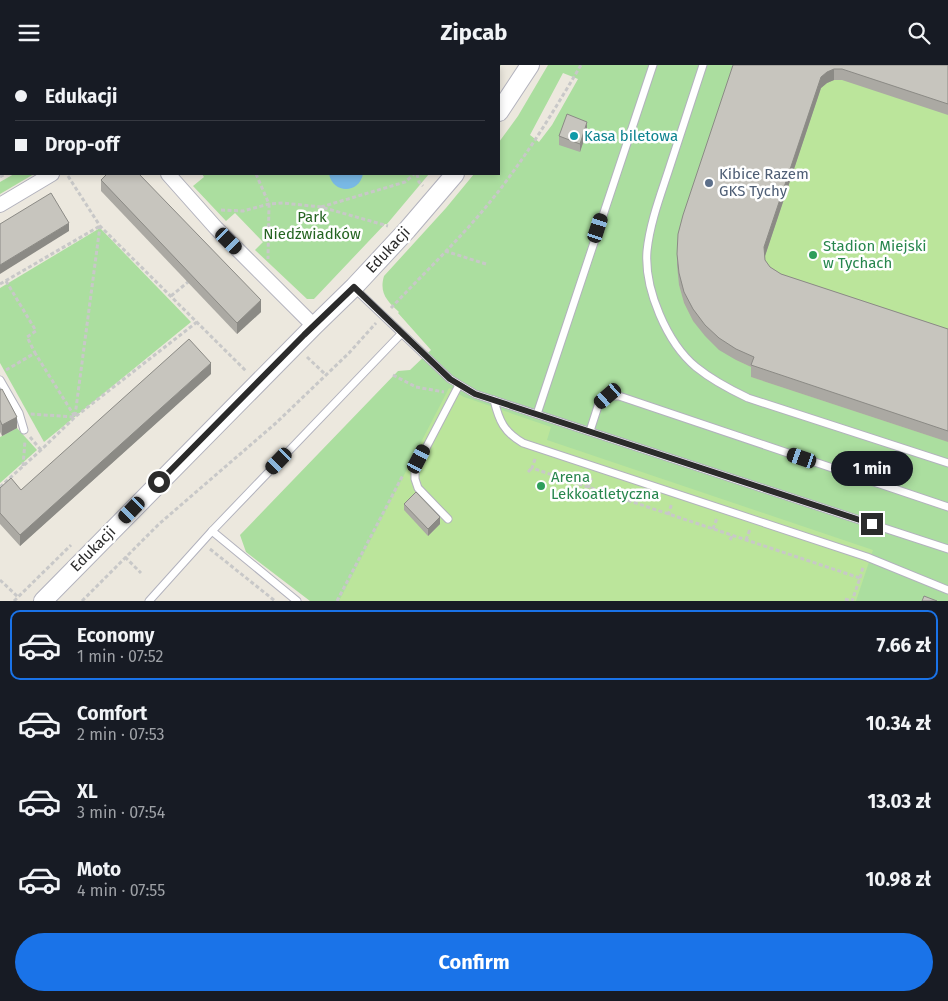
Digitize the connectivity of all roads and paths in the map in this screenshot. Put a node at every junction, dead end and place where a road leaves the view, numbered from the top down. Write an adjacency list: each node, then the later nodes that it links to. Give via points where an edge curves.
1 (530, 65): 5 (street)
2 (581, 65): 20 (path, via 526,153 486,207)
3 (653, 65): 41 (lane)
4 (703, 65): 45 (lane, via 652,222 647,253 649,283 659,314 675,343 694,366 720,385 748,398)
5 (500, 110)
6 (50, 175): 15 (street)
7 (169, 175): 16 (street)
8 (256, 175): 14 (path)
9 (414, 175): 17 (path, via 405,182)
10 (415, 175): 13 (path)
11 (454, 175): 26 (street, Edukacji)
12 (68, 176): 18 (path)
13 (424, 188)
14 (269, 204): 16 (path, via 243,211); 17 (path); 22 (path)
15 (0, 205)
16 (197, 207): 22 (street)
17 (321, 207): 19 (path)
18 (100, 226): 23 (path); 27 (path); 42 (path)
19 (388, 226)
20 (445, 251): 21 (path); 28 (path)
21 (486, 264)
22 (268, 280): 30 (street)
23 (6, 281): 25 (path); 32 (path, via 36,331 27,337)
24 (188, 282): 27 (path)
25 (0, 284)
26 (354, 287): 28 (lane); 30 (street, Edukacji)
27 (171, 296): 29 (path)
28 (382, 317): 31 (lane); 62 (path, via 276,423)
29 (197, 322): 33 (path, via 246,371); 42 (path)
30 (314, 326): 71 (street, Edukacji)
31 (401, 334): 37 (lane); 55 (lane)
32 (35, 353): 34 (path); 42 (path)
33 (252, 365)
34 (0, 374)
35 (393, 375): 39 (path, via 416,387 446,392)
36 (0, 380): 40 (lane)
37 (459, 385): 38 (lane); 53 (lane, via 415,469 418,488)
38 (494, 400): 41 (lane); 67 (lane, via 503,427 523,443 867,557)
39 (442, 401)
40 (19, 413): 42 (path); 43 (lane)
41 (537, 414): 44 (lane)
42 (74, 417): 46 (path)
43 (24, 430): 46 (path)
44 (590, 431): 52 (lane, via 599,403 608,396 618,396); 61 (lane)
45 (948, 463)
46 (23, 466): 49 (path)
47 (406, 470): 76 (path)
48 (528, 472): 56 (path, via 532,467 569,483 622,498 635,506 668,513)
49 (6, 481): 50 (path); 51 (path)
50 (0, 487)
51 (12, 487)
52 (948, 507)
53 (448, 519)
54 (750, 526): 57 (path)
55 (212, 531): 59 (lane); 75 (lane)
56 (732, 535): 57 (path); 58 (path)
57 (746, 540): 65 (path)
58 (730, 541)
59 (202, 542): 73 (lane); 74 (path)
60 (73, 543): 68 (path)
61 (948, 549)
62 (125, 557): 64 (path); 72 (path)
63 (862, 572): 65 (path)
64 (141, 573)
65 (860, 578): 77 (path)
66 (0, 580): 68 (path)
67 (948, 590)
68 (18, 597): 70 (path)
69 (845, 599): 77 (path)
70 (14, 601)
71 (43, 601)
72 (82, 601)
73 (149, 601)
74 (274, 601)
75 (297, 601)
76 (337, 601)
77 (852, 601)

